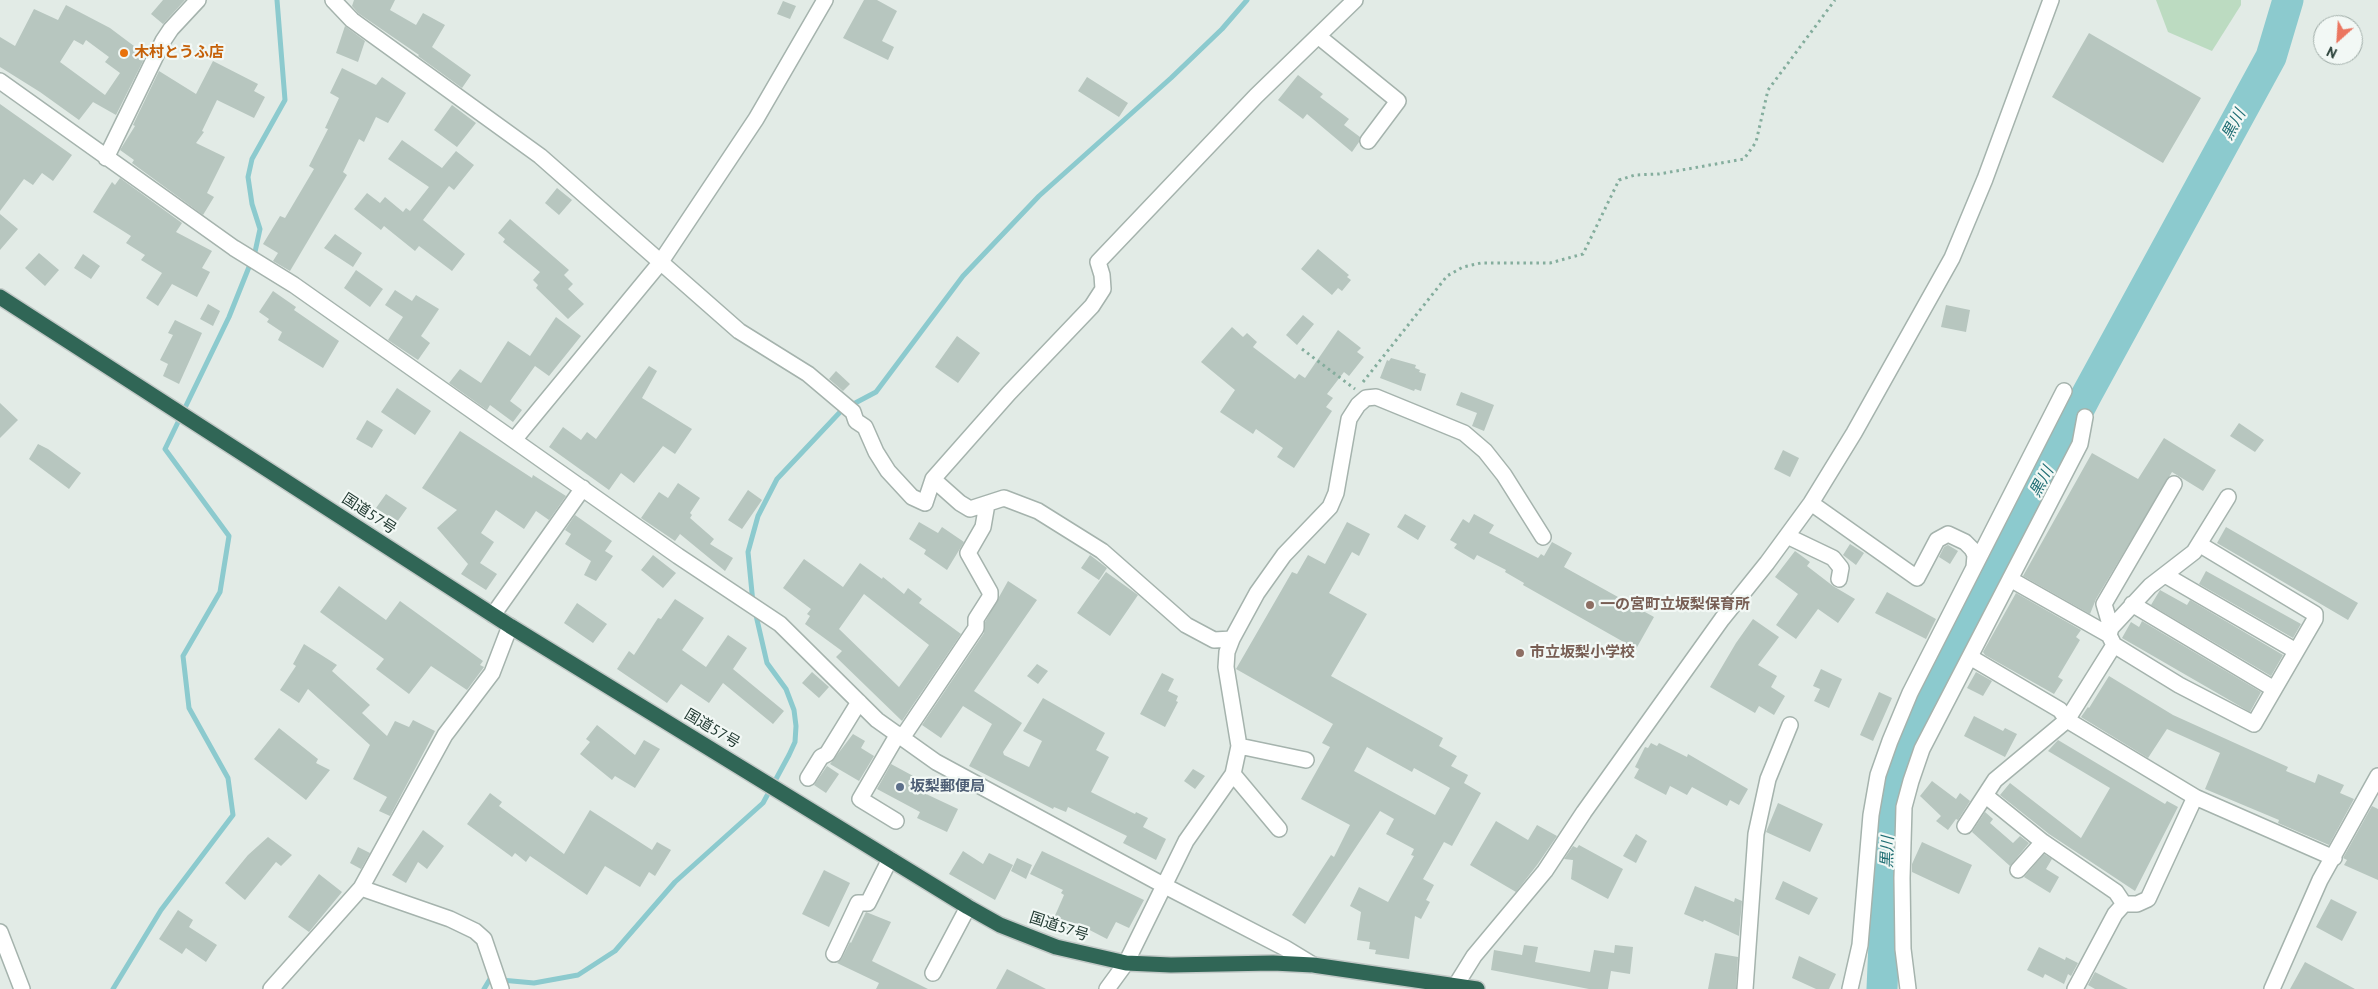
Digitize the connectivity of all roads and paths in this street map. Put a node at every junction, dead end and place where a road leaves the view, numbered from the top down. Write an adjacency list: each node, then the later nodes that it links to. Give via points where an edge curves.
1 (198, 0): 10 (street, via 162,41)
2 (333, 0): 11 (street, via 352,20 540,156)
3 (825, 0): 11 (street, via 756,119)
4 (1355, 0): 7 (street)
5 (1835, 0): 15 (path, via 1768,90 1756,142 1744,158 1619,180 1583,254 1550,263 1480,263 1463,267 1447,276 1362,384)
6 (2051, 0): 22 (street, via 1985,179 1952,258)
7 (1318, 36): 9 (street, via 1398,100); 18 (street, via 1256,96 1098,262 1103,288 1092,306 1009,393)
8 (0, 81): 10 (street)
9 (1368, 141)
10 (106, 158): 17 (street)
11 (660, 263): 17 (street); 18 (street, via 739,331 808,374 853,412 856,421 865,426 888,471 912,497 925,503)
12 (0, 297): 32 (highway, 国道57号)
13 (1302, 349): 15 (path)
14 (2064, 391): 27 (street)
15 (1366, 398): 25 (street, via 1376,397 1464,433 1485,451 1504,475); 35 (street, via 1350,419 1336,493 1330,507 1284,555 1257,593)
16 (2085, 417): 29 (street, via 2080,444)
17 (514, 440): 20 (street)
18 (933, 480): 23 (street, via 970,509)
19 (2174, 484): 34 (street, via 2104,604)
20 (583, 488): 32 (street); 39 (street, via 780,624)
21 (2228, 497): 26 (street)
22 (1811, 503): 24 (street); 27 (street, via 1917,578 1937,540 1948,534 1972,549)
23 (987, 504): 35 (street, via 1004,498 1038,512 1102,551 1186,625 1214,640); 42 (street, via 983,527 968,553 990,597 976,619 976,628)
24 (1787, 536): 30 (street, via 1833,558 1841,568); 67 (street, via 1722,619 1545,871 1474,956)
25 (1543, 537)
26 (2199, 544): 28 (street, via 2194,552); 36 (street, via 2315,614)
27 (1974, 569): 75 (street, via 1910,693 1878,775 1871,815 1860,945)
28 (2165, 575): 31 (street); 36 (street)
29 (2010, 578): 34 (street); 37 (street)
30 (1839, 579)
31 (2132, 604): 34 (street); 38 (street)
32 (493, 615): 33 (highway, 国道57号)
33 (510, 626): 55 (highway, 国道57号); 58 (street, via 492,674 444,735)
34 (2111, 636): 38 (street, via 2179,685 2254,724); 40 (street)
35 (1232, 638): 43 (street, via 1226,667)
36 (2296, 651): 38 (street)
37 (1970, 657): 40 (street, via 2060,710); 76 (street, via 1922,750 1904,807 1903,948)
38 (2274, 688)
39 (859, 702): 42 (street); 47 (street)
40 (2067, 720): 48 (street, via 1995,780); 49 (street)
41 (1790, 725): 74 (street, via 1768,779 1756,834)
42 (900, 736): 50 (street, via 860,799); 57 (street, via 936,762)
43 (1239, 746): 44 (street); 45 (street)
44 (1306, 760)
45 (1233, 774): 52 (street); 57 (street, via 1186,841)
46 (2378, 776): 54 (street)
47 (808, 778)
48 (1986, 796): 51 (street); 53 (street)
49 (2195, 797): 54 (street); 59 (street, via 2148,899 2137,904)
50 (896, 821)
51 (1965, 826)
52 (1279, 829)
53 (2043, 842): 56 (street); 59 (street, via 2116,892)
54 (2334, 858): 68 (street, via 2320,880)
55 (890, 859): 60 (highway, 国道57号); 62 (street, via 868,903 858,903)
56 (2018, 870)
57 (1164, 886): 63 (street); 64 (street)
58 (360, 888): 70 (street); 71 (street, via 475,931 484,939)
59 (2124, 904): 77 (street, via 2115,914)
60 (968, 907): 63 (highway, 国道57号, via 1000,925 1056,947); 65 (street)
61 (0, 932): 69 (street)
62 (834, 954)
63 (1126, 963): 64 (highway, 国道57号); 72 (street)
64 (1313, 965): 66 (highway, 国道57号)
65 (933, 973)
66 (1428, 985): 67 (highway, 国道57号)
67 (1456, 985): 73 (highway, 国道57号)
68 (2276, 988)
69 (22, 989)
70 (271, 989)
71 (500, 989)
72 (1108, 989)
73 (1477, 989)
74 (1745, 989)
75 (1850, 989)
76 (1908, 989)
77 (2075, 989)

